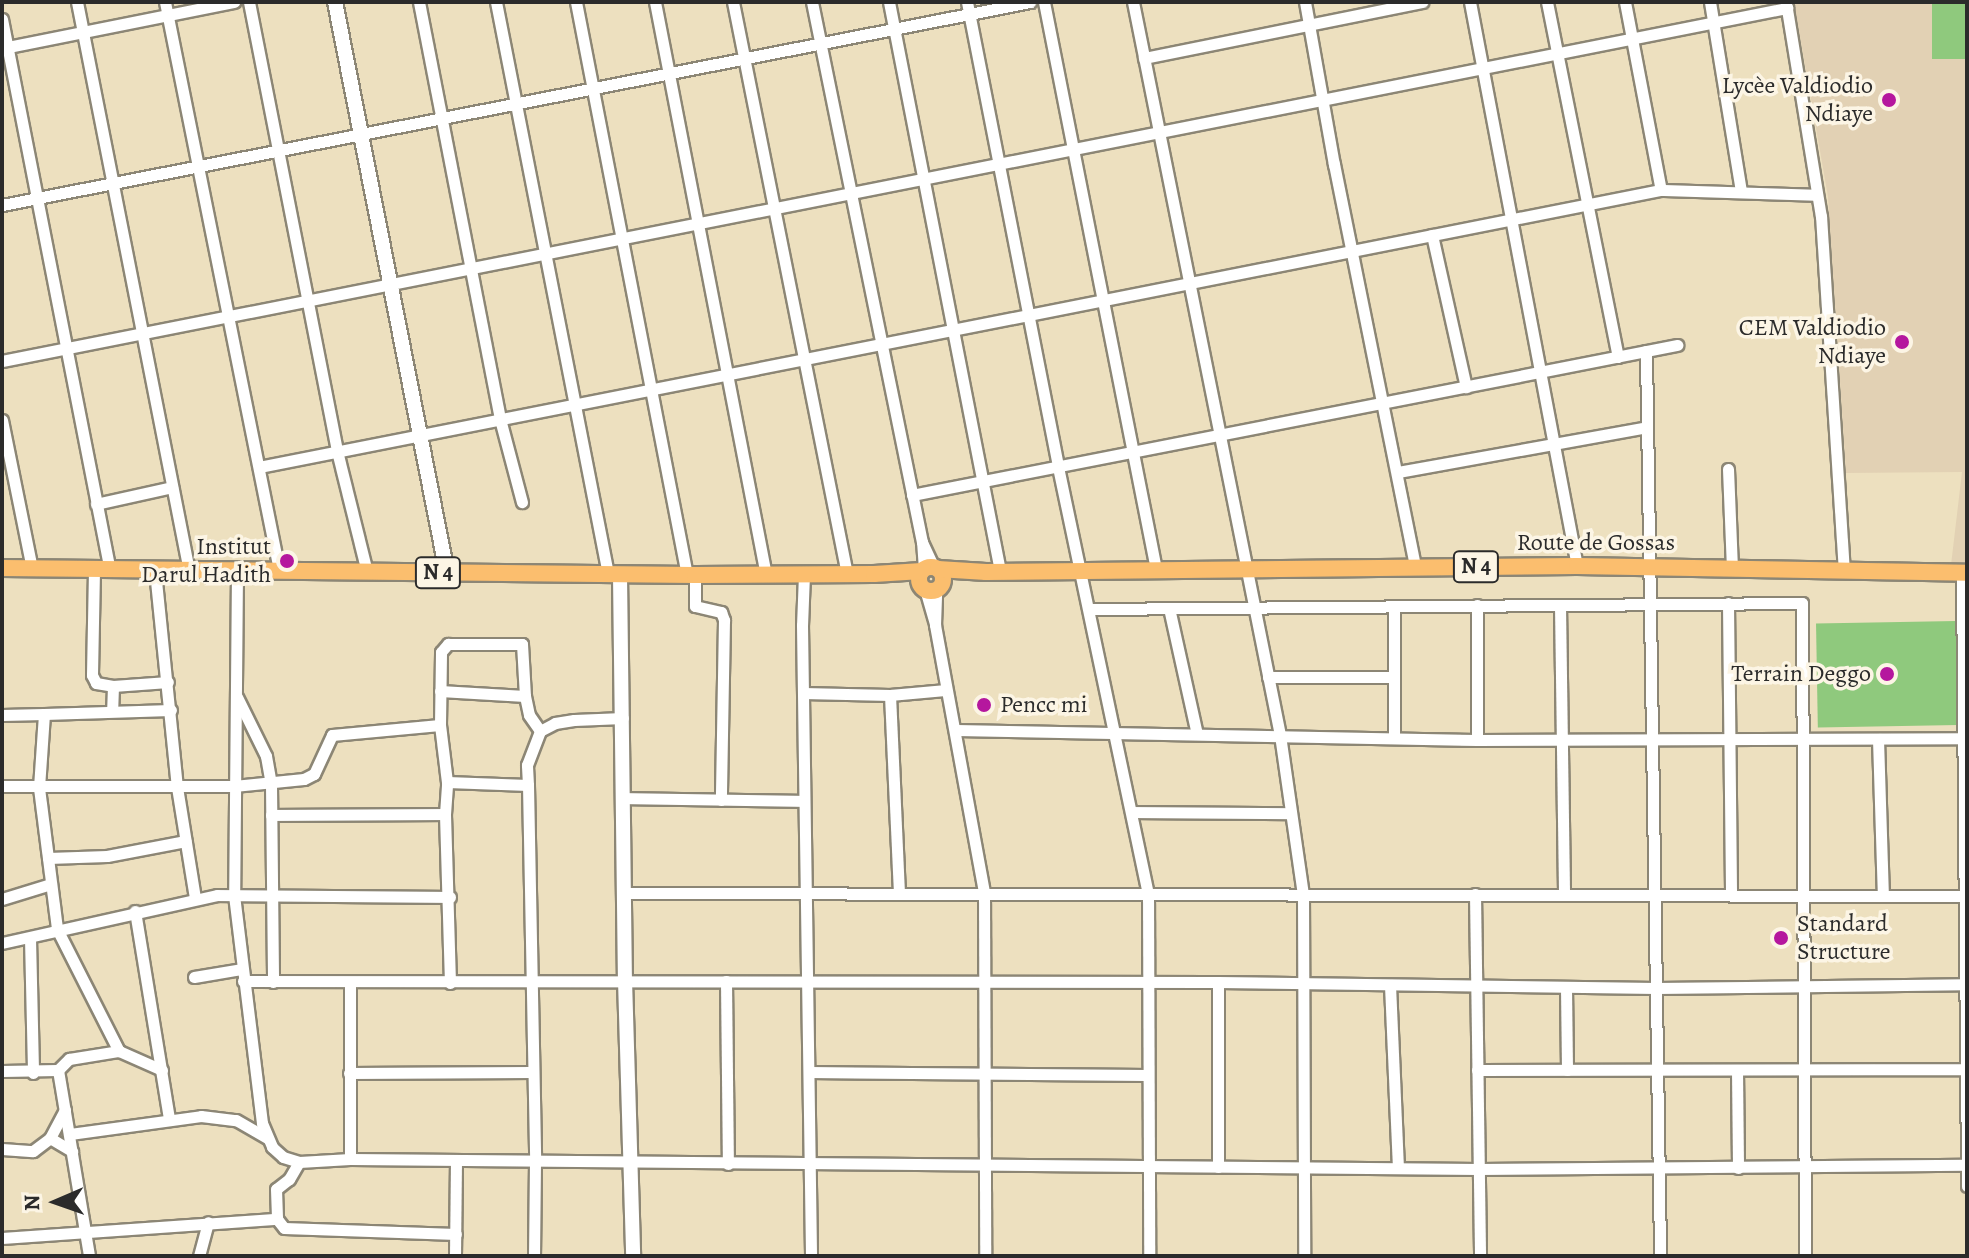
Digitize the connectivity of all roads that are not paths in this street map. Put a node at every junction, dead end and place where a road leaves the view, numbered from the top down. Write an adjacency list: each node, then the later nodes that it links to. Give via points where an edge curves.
1 (77, 2): 29 (street)
2 (165, 2): 24 (street)
3 (234, 2): 24 (street)
4 (249, 2): 45 (street)
5 (335, 2): 43 (street)
6 (419, 2): 41 (street)
7 (496, 2): 40 (street)
8 (576, 2): 38 (street)
9 (655, 2): 37 (street)
10 (733, 2): 34 (street)
11 (812, 2): 31 (street)
12 (889, 2): 28 (street)
13 (1030, 2): 23 (street)
14 (1044, 2): 44 (street)
15 (1133, 2): 35 (street)
16 (1305, 2): 27 (street)
17 (1422, 2): 27 (street)
18 (1470, 2): 36 (street)
19 (1547, 2): 33 (street)
20 (1625, 2): 30 (street)
21 (1710, 2): 26 (street)
22 (1786, 5): 26 (street); 53 (street)
23 (968, 8): 28 (street); 46 (street)
24 (167, 15): 29 (street); 47 (street)
25 (2, 19): 32 (street)
26 (1714, 22): 30 (street); 51 (street)
27 (1310, 25): 35 (street); 39 (street)
28 (894, 29): 31 (street); 48 (street)
29 (83, 32): 32 (street); 49 (street)
30 (1632, 39): 33 (street); 50 (street)
31 (821, 43): 34 (street); 52 (street)
32 (5, 47): 54 (street)
33 (1558, 53): 36 (street); 55 (street)
34 (744, 58): 37 (street); 57 (street)
35 (1144, 58): 42 (street)
36 (1484, 68): 39 (street); 58 (street)
37 (669, 73): 38 (street); 59 (street)
38 (593, 88): 40 (street); 61 (street)
39 (1324, 100): 42 (street); 62 (street)
40 (516, 104): 41 (street); 63 (street)
41 (441, 118): 43 (street); 64 (street)
42 (1159, 132): 44 (street); 65 (street)
43 (361, 134): 45 (street); 66 (street)
44 (1073, 149): 46 (street); 67 (street)
45 (278, 150): 47 (street); 68 (street)
46 (998, 164): 48 (street); 69 (street)
47 (198, 166): 49 (street); 70 (street)
48 (924, 179): 52 (street); 71 (street)
49 (113, 183): 54 (street); 72 (street)
50 (1661, 190): 51 (street); 55 (street)
51 (1741, 191): 53 (street)
52 (851, 193): 57 (street); 73 (street)
53 (1817, 195): 118 (street)
54 (37, 198): 56 (street); 75 (street)
55 (1588, 204): 58 (street); 77 (street)
56 (2, 205)
57 (774, 208): 59 (street); 78 (street)
58 (1512, 218): 60 (street); 80 (street)
59 (698, 224): 61 (street); 81 (street)
60 (1432, 235): 62 (street); 82 (street)
61 (622, 239): 63 (street); 83 (street)
62 (1354, 250): 65 (street); 84 (street)
63 (545, 254): 64 (street); 85 (street)
64 (471, 269): 66 (street); 86 (street)
65 (1188, 283): 67 (street); 90 (street)
66 (391, 284): 68 (street); 89 (street)
67 (1103, 300): 69 (street); 93 (street)
68 (308, 301): 70 (street); 92 (street)
69 (1028, 315): 71 (street); 95 (street)
70 (228, 317): 72 (street); 94 (street)
71 (953, 330): 73 (street); 98 (street)
72 (143, 333): 75 (street); 99 (street)
73 (882, 344): 78 (street); 100 (street)
74 (1677, 345): 76 (street)
75 (67, 349): 79 (street); 102 (street)
76 (1646, 351): 77 (street); 88 (street)
77 (1618, 357): 80 (street)
78 (804, 359): 81 (street); 124 (street)
79 (2, 361)
80 (1543, 371): 82 (street); 91 (street)
81 (727, 374): 83 (street); 126 (street)
82 (1466, 387): 84 (street)
83 (652, 389): 85 (street); 125 (street)
84 (1383, 403): 90 (street); 97 (street)
85 (575, 404): 86 (street); 122 (street)
86 (500, 419): 89 (street); 101 (street)
87 (2, 420): 108 (street)
88 (1647, 427): 91 (street); 105 (street)
89 (420, 435): 92 (street); 121 (street)
90 (1218, 436): 93 (street); 111 (street)
91 (1556, 441): 97 (street); 103 (street)
92 (337, 451): 94 (street); 119 (street)
93 (1133, 452): 95 (street); 110 (street)
94 (259, 467): 112 (street)
95 (1058, 467): 98 (street); 109 (street)
96 (1728, 469): 106 (street)
97 (1398, 472): 104 (street)
98 (983, 482): 100 (street); 117 (street)
99 (172, 487): 102 (street); 115 (street)
100 (912, 495): 127 (street)
101 (522, 502)
102 (96, 504): 113 (street)
103 (1577, 566): 104 (main road, Route de Gossas / N 4); 105 (main road, Route de Gossas / N 4)
104 (1415, 567): 111 (main road, Route de Gossas / N 4)
105 (1650, 567): 106 (main road, Route de Gossas / N 4); 129 (street)
106 (1732, 567): 118 (main road, Route de Gossas / N 4)
107 (2, 568): 108 (main road, N 4)
108 (32, 569): 113 (main road, N 4)
109 (1080, 569): 110 (main road, Route de Gossas / N 4); 117 (main road, Route de Gossas / N 4); 135 (street)
110 (1156, 569): 111 (main road, Route de Gossas / N 4)
111 (1247, 569): 133 (street)
112 (279, 570): 116 (main road, N 4); 119 (main road, N 4)
113 (102, 571): 114 (main road, N 4); 139 (street, via 92,675 96,683)
114 (155, 571): 115 (main road, N 4); 138 (street)
115 (189, 571): 116 (main road, N 4)
116 (237, 571): 143 (street)
117 (993, 571): 127 (main road, N 4)
118 (1844, 571): 120 (main road, Route de Gossas / N 4)
119 (367, 572): 121 (main road, N 4)
120 (1964, 572): 158 (street)
121 (447, 573): 122 (main road, N 4)
122 (614, 574): 125 (main road, N 4); 150 (street)
123 (804, 574): 124 (main road, N 4); 126 (main road, N 4); 142 (street)
124 (847, 574): 127 (main road, N 4)
125 (691, 575): 126 (main road, N 4); 173 (street, via 695,606 721,612 724,620)
126 (766, 575)
127 (930, 578): 140 (street)
128 (1728, 603): 129 (street); 163 (street); 164 (street, via 1802,603)
129 (1650, 604): 131 (street); 159 (street)
130 (1477, 605): 131 (street); 132 (street); 161 (street)
131 (1560, 605): 162 (street)
132 (1394, 606): 133 (street); 137 (street)
133 (1254, 607): 134 (street); 136 (street)
134 (1169, 608): 135 (street); 155 (street)
135 (1089, 609): 154 (street)
136 (1268, 677): 137 (street); 156 (street)
137 (1394, 677): 157 (street)
138 (168, 682): 139 (street); 146 (street)
139 (113, 686): 147 (street)
140 (946, 690): 144 (street); 152 (street)
141 (440, 691): 145 (street); 145 (street, via 443,645 518,642 523,649); 151 (street)
142 (803, 693): 144 (street); 174 (street)
143 (235, 694): 166 (street, via 266,756); 169 (street)
144 (890, 695): 184 (street)
145 (525, 696): 153 (street)
146 (171, 710): 147 (street); 170 (street)
147 (112, 711): 148 (street)
148 (44, 714): 149 (street); 171 (street)
149 (2, 715)
150 (623, 718): 153 (street, via 574,720); 172 (street)
151 (440, 725): 165 (street); 166 (street, via 332,735 314,774)
152 (956, 730): 154 (street); 185 (street)
153 (540, 731): 167 (street, via 527,765)
154 (1116, 734): 155 (street); 175 (street)
155 (1197, 734): 156 (street)
156 (1280, 735): 157 (street); 176 (street)
157 (1394, 737): 161 (street)
158 (1965, 738): 160 (street); 196 (street)
159 (1653, 739): 162 (street); 163 (street); 192 (street)
160 (1878, 739): 164 (street); 194 (street)
161 (1477, 740): 162 (street)
162 (1562, 740): 191 (street)
163 (1730, 740): 164 (street); 193 (street)
164 (1802, 740): 195 (street)
165 (447, 782): 167 (street); 177 (street)
166 (271, 785): 169 (street); 178 (street)
167 (528, 785): 207 (street)
168 (2, 786): 171 (street)
169 (234, 786): 170 (street); 190 (street)
170 (177, 787): 171 (street); 179 (street)
171 (39, 788): 180 (street)
172 (623, 798): 173 (street); 183 (street)
173 (721, 800): 174 (street)
174 (804, 801): 182 (street)
175 (1133, 812): 176 (street); 186 (street)
176 (1291, 813): 188 (street)
177 (445, 814): 178 (street); 197 (street)
178 (271, 815): 187 (street)
179 (186, 841): 180 (street, via 107,856); 198 (street)
180 (48, 858): 181 (street)
181 (51, 884): 199 (street); 201 (street)
182 (806, 892): 183 (street); 184 (street); 215 (street)
183 (624, 893): 206 (street)
184 (899, 893): 185 (street)
185 (984, 893): 186 (street); 210 (street)
186 (1148, 893): 188 (street); 211 (street)
187 (272, 894): 190 (street); 197 (street); 209 (street)
188 (1303, 894): 189 (street); 216 (street)
189 (1475, 894): 191 (street); 220 (street)
190 (234, 895): 198 (street); 204 (street)
191 (1564, 895): 192 (street)
192 (1655, 895): 193 (street); 222 (street)
193 (1731, 895): 195 (street)
194 (1883, 895): 195 (street); 196 (street)
195 (1803, 896): 219 (street)
196 (1966, 896): 217 (street)
197 (450, 897): 214 (street)
198 (195, 898): 200 (street)
199 (2, 899)
200 (135, 911): 201 (street); 226 (street)
201 (57, 929): 202 (street); 223 (street)
202 (30, 938): 203 (street); 235 (street)
203 (2, 943)
204 (242, 975): 205 (street); 209 (street); 243 (street, via 262,1123)
205 (194, 977)
206 (625, 980): 207 (street); 208 (street); 250 (street)
207 (532, 981): 214 (street); 233 (street)
208 (726, 981): 215 (street); 251 (street)
209 (273, 982): 213 (street)
210 (984, 982): 211 (street); 215 (street); 237 (street)
211 (1148, 982): 212 (street); 238 (street)
212 (1218, 982): 216 (street); 256 (street)
213 (350, 983): 214 (street); 236 (street)
214 (450, 983)
215 (808, 983): 234 (street)
216 (1303, 984): 218 (street); 257 (street)
217 (1964, 984): 219 (street); 224 (street)
218 (1390, 985): 220 (street); 258 (street)
219 (1804, 985): 222 (street); 231 (street)
220 (1476, 986): 221 (street); 227 (street)
221 (1566, 987): 222 (street); 228 (street)
222 (1656, 988): 229 (street)
223 (119, 1051): 225 (street, via 69,1059); 226 (street)
224 (1966, 1069): 231 (street); 254 (street)
225 (58, 1070): 235 (street); 239 (street)
226 (162, 1070): 240 (street)
227 (1477, 1070): 228 (street); 261 (street)
228 (1567, 1070): 229 (street)
229 (1657, 1070): 230 (street); 262 (street)
230 (1737, 1070): 231 (street); 259 (street)
231 (1804, 1070): 260 (street)
232 (2, 1071): 235 (street)
233 (532, 1072): 236 (street); 249 (street)
234 (809, 1072): 237 (street); 252 (street)
235 (33, 1073)
236 (349, 1073): 246 (street)
237 (985, 1075): 238 (street); 253 (street)
238 (1147, 1075): 255 (street)
239 (65, 1110): 241 (street); 242 (street)
240 (169, 1118): 241 (street); 243 (street, via 236,1120)
241 (70, 1134): 245 (street)
242 (50, 1138): 244 (street, via 33,1151); 245 (street)
243 (269, 1140): 247 (street, via 283,1157)
244 (2, 1149)
245 (72, 1151): 266 (street)
246 (350, 1159): 247 (street); 248 (street)
247 (299, 1162): 264 (street, via 276,1189)
248 (456, 1162): 249 (street); 267 (street)
249 (535, 1162): 250 (street); 272 (street)
250 (630, 1163): 251 (street); 273 (street)
251 (728, 1164): 252 (street)
252 (812, 1165): 253 (street); 274 (street)
253 (984, 1165): 255 (street); 275 (street)
254 (1966, 1165): 260 (street); 263 (street)
255 (1149, 1166): 256 (street); 276 (street)
256 (1218, 1167): 257 (street)
257 (1304, 1167): 258 (street); 277 (street)
258 (1398, 1168): 261 (street)
259 (1738, 1168): 260 (street); 262 (street)
260 (1804, 1168): 280 (street)
261 (1479, 1169): 262 (street); 278 (street)
262 (1658, 1169): 279 (street)
263 (1967, 1186)
264 (277, 1219): 265 (street); 267 (street, via 284,1228 308,1231)
265 (208, 1222): 266 (street); 270 (street)
266 (85, 1234): 268 (street); 269 (street)
267 (456, 1234): 271 (street)
268 (2, 1238)
269 (89, 1256)
270 (199, 1256)
271 (455, 1256)
272 (534, 1256)
273 (633, 1256)
274 (811, 1256)
275 (985, 1256)
276 (1149, 1256)
277 (1304, 1256)
278 (1480, 1256)
279 (1660, 1256)
280 (1805, 1256)

